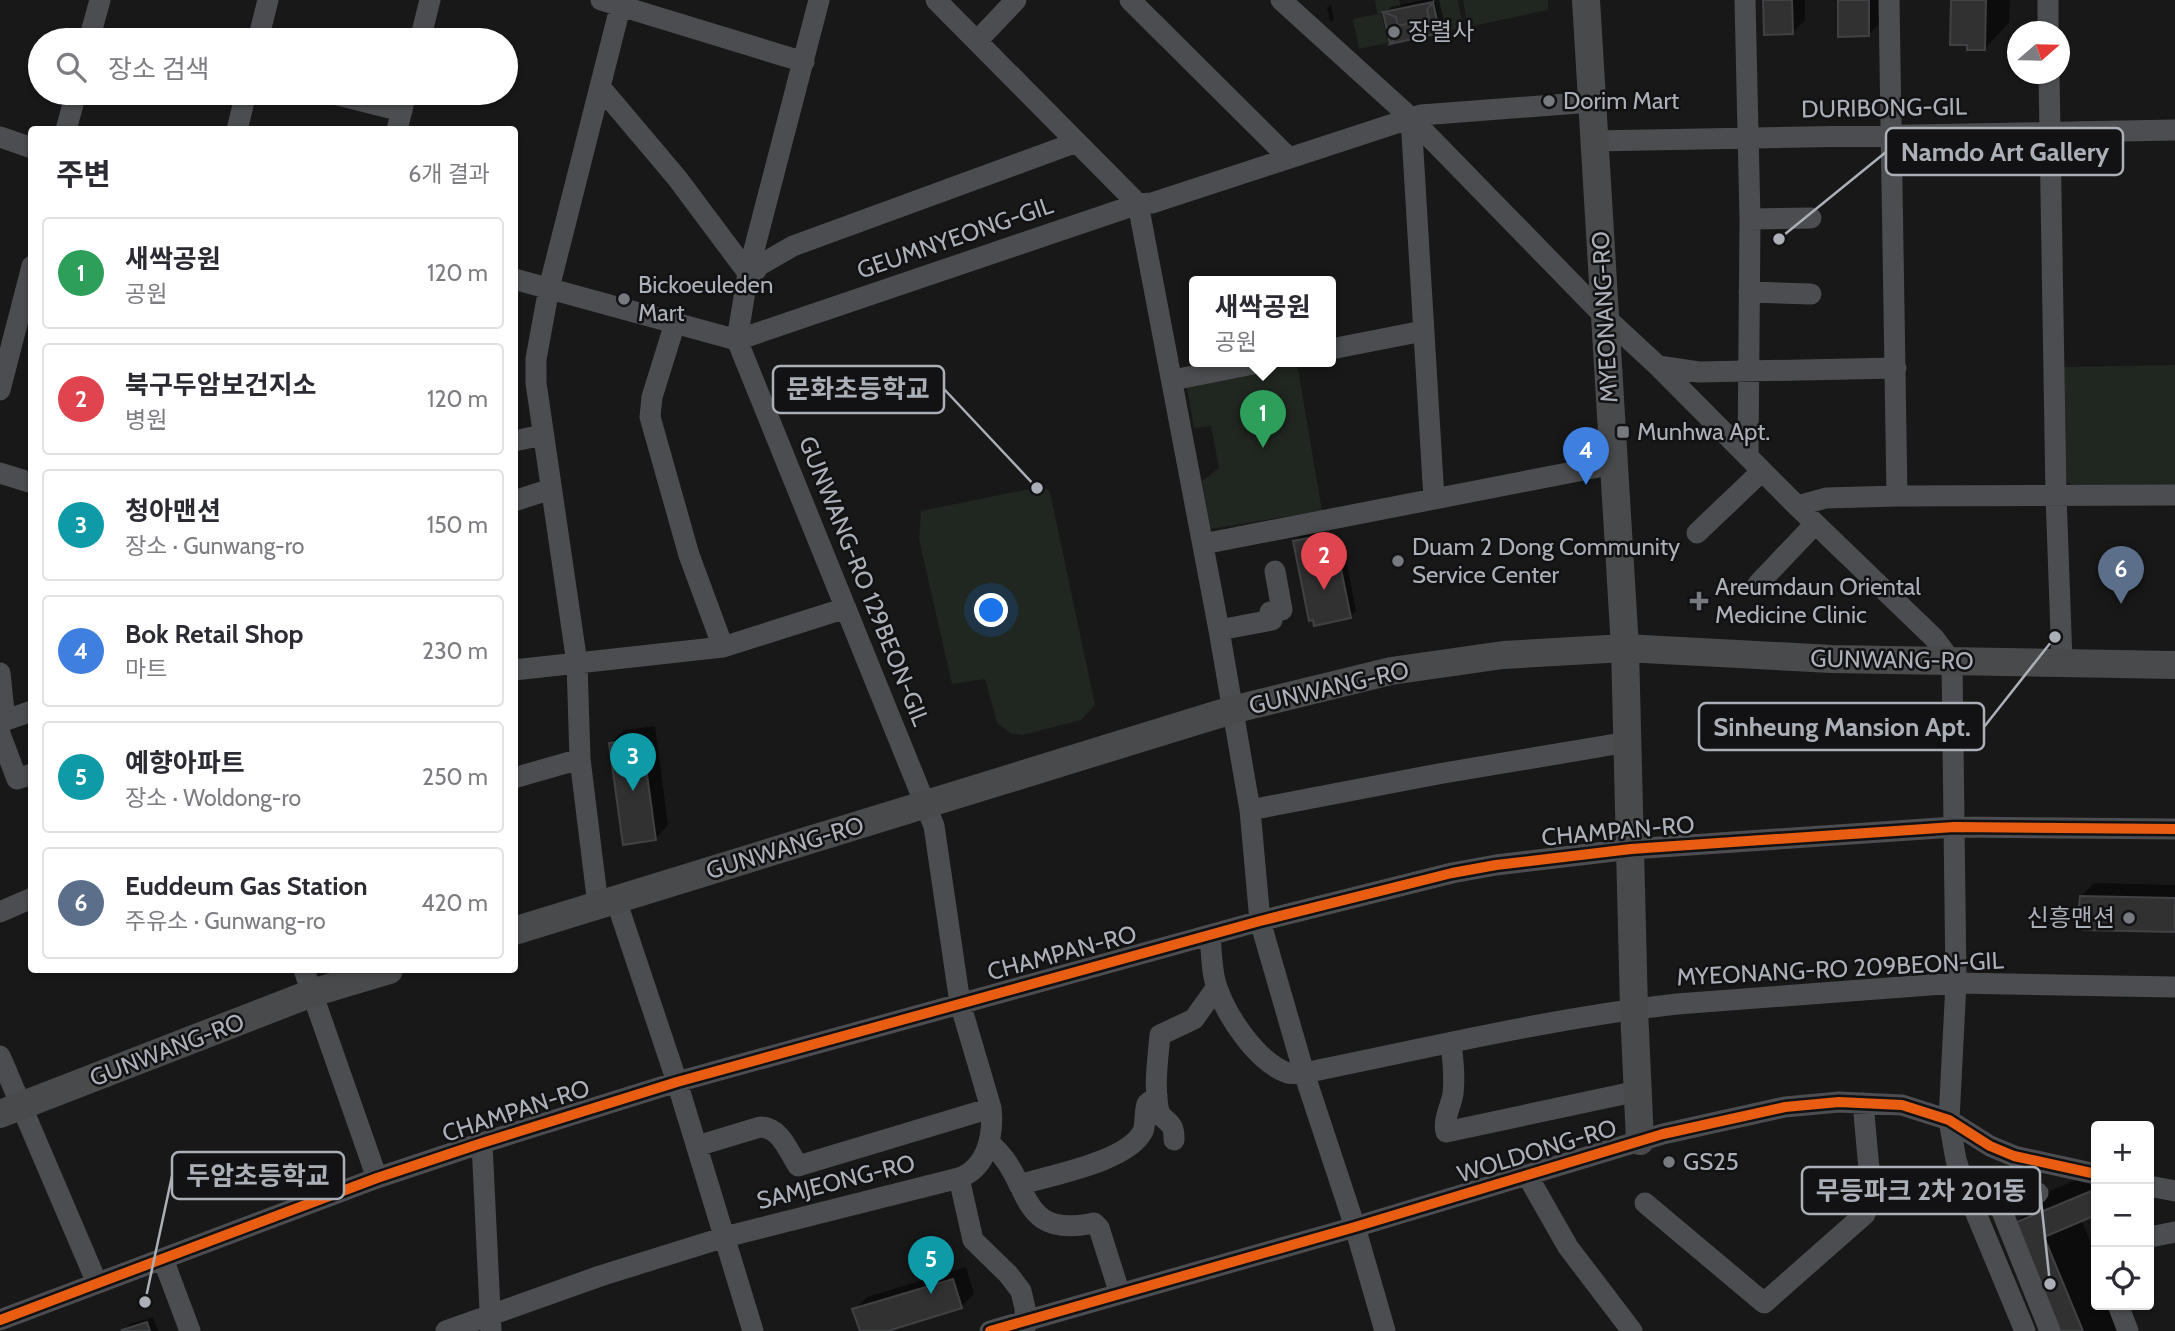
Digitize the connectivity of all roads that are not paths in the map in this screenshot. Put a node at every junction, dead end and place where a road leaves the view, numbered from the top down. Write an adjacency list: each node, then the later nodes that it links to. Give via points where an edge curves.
1 (100, 0): 15 (street)
2 (268, 0): 16 (street)
3 (430, 0): 17 (street)
4 (819, 0): 19 (street)
5 (936, 0): 18 (street)
6 (1016, 0): 18 (street)
7 (1130, 0): 38 (street)
8 (1281, 0): 27 (street)
9 (1586, 0): 22 (main road, MYEONANG-RO)
10 (1745, 0): 33 (street)
11 (1889, 0): 32 (street)
12 (2048, 0): 14 (street)
13 (614, 2): 19 (street); 21 (street)
14 (2048, 21)
15 (92, 28)
16 (261, 28)
17 (423, 28)
18 (978, 40): 36 (street)
19 (804, 62): 42 (street)
20 (2049, 84): 31 (street)
21 (601, 88): 42 (street, via 677,178); 45 (street)
22 (1592, 103): 27 (street); 35 (main road, MYEONANG-RO)
23 (73, 105): 28 (street)
24 (243, 105): 29 (street)
25 (378, 105): 26 (street)
26 (402, 111)
27 (1411, 118): 38 (street, GEUMNYEONG-GIL); 48 (street); 50 (street)
28 (67, 126)
29 (238, 126)
30 (2175, 130): 31 (street, DURIBONG-GIL)
31 (2050, 133): 32 (street, DURIBONG-GIL); 66 (street)
32 (1890, 134): 33 (street, DURIBONG-GIL); 55 (street)
33 (1748, 136): 35 (street, DURIBONG-GIL); 41 (street)
34 (0, 137): 37 (street)
35 (1594, 141): 48 (main road, MYEONANG-RO)
36 (1077, 142): 39 (street); 42 (street, via 793,246)
37 (28, 147)
38 (1289, 158): 39 (street, GEUMNYEONG-GIL)
39 (1138, 204): 51 (street, GEUMNYEONG-GIL); 57 (street)
40 (1811, 218): 41 (street)
41 (1750, 219): 46 (street)
42 (747, 277): 51 (street)
43 (518, 280): 45 (street)
44 (28, 282): 58 (street)
45 (549, 288): 49 (street); 59 (street, via 536,359)
46 (1749, 292): 47 (street); 56 (street)
47 (1811, 294)
48 (1605, 317): 53 (street); 61 (main road, MYEONANG-RO)
49 (676, 323): 51 (street); 79 (street, via 652,397 650,418 689,555)
50 (1423, 331): 52 (street); 69 (street)
51 (737, 340): 77 (street, GUNWANG-RO 129BEON-GIL)
52 (1336, 348)
53 (1658, 366): 56 (street); 62 (street)
54 (1238, 367): 57 (street)
55 (1896, 368): 56 (street); 68 (street)
56 (1749, 372): 62 (street)
57 (1173, 380): 74 (street)
58 (0, 390)
59 (543, 435): 60 (street); 65 (street)
60 (518, 440)
61 (1614, 464): 69 (street); 80 (main road, MYEONANG-RO)
62 (1755, 464): 71 (street); 73 (street)
63 (0, 473): 64 (street)
64 (28, 482)
65 (551, 489): 70 (street); 83 (street)
66 (2056, 495): 67 (street); 68 (street); 81 (street)
67 (2175, 495)
68 (1897, 496): 71 (street, via 1825,498)
69 (1434, 499): 74 (street)
70 (518, 500)
71 (1797, 506): 72 (street)
72 (1815, 524): 76 (street); 82 (street, via 1934,638)
73 (1697, 533)
74 (1203, 544): 78 (street)
75 (1275, 571): 78 (street, via 1282,610 1270,612 1272,620)
76 (1758, 584)
77 (846, 608): 79 (street); 94 (street, GUNWANG-RO 129BEON-GIL)
78 (1219, 630): 87 (street)
79 (723, 647): 83 (street)
80 (1625, 648): 82 (main road, GUNWANG-RO); 87 (main road, GUNWANG-RO, via 1503,655 1391,671); 90 (main road, MYEONANG-RO)
81 (2062, 661): 82 (main road, GUNWANG-RO); 84 (main road, GUNWANG-RO)
82 (1952, 662): 96 (street)
83 (577, 663): 85 (street); 91 (street)
84 (2175, 665)
85 (518, 670)
86 (0, 673): 89 (street)
87 (1233, 710): 94 (main road, GUNWANG-RO); 95 (street)
88 (28, 713): 89 (street)
89 (2, 725): 92 (street, via 18,779)
90 (1628, 742): 95 (street); 98 (main road, MYEONANG-RO)
91 (580, 759): 93 (street); 100 (street)
92 (28, 775)
93 (518, 777)
94 (926, 803): 100 (main road, GUNWANG-RO); 110 (street, GUNWANG-RO 129BEON-GIL, via 934,826)
95 (1250, 810): 102 (street)
96 (1954, 827): 97 (street, CHAMPAN-RO); 98 (street, CHAMPAN-RO); 107 (street)
97 (2175, 829)
98 (1631, 849): 102 (street, CHAMPAN-RO, via 1452,873); 111 (main road, MYEONANG-RO)
99 (28, 900): 101 (street)
100 (607, 903): 103 (main road, GUNWANG-RO); 115 (street)
101 (0, 912)
102 (1260, 921): 104 (street, CHAMPAN-RO); 114 (street)
103 (518, 930)
104 (1210, 936): 109 (street); 110 (street, CHAMPAN-RO)
105 (367, 973): 106 (main road, GUNWANG-RO)
106 (308, 981): 120 (main road, GUNWANG-RO); 129 (street)
107 (1956, 983): 108 (street, MYEONANG-RO 209BEON-GIL); 111 (street, MYEONANG-RO 209BEON-GIL); 121 (street)
108 (2175, 987)
109 (1216, 988): 114 (street, via 1238,1028 1269,1062 1289,1073); 117 (street, via 1194,1019 1160,1035)
110 (960, 1003): 115 (street, CHAMPAN-RO); 119 (street, GUNWANG-RO 129BEON-GIL)
111 (1634, 1009): 112 (street); 116 (main road, MYEONANG-RO)
112 (1451, 1043): 114 (street); 116 (street, via 1454,1075 1446,1132)
113 (0, 1056): 120 (street)
114 (1304, 1073): 136 (street)
115 (677, 1082): 124 (street, CHAMPAN-RO); 126 (street)
116 (1638, 1091): 123 (main road, MYEONANG-RO)
117 (1157, 1096): 122 (street, via 1158,1110 1171,1123); 131 (street, via 1147,1104 1144,1129 1128,1147 1094,1163)
118 (1863, 1103): 121 (street, WOLDONG-RO, via 1902,1105); 123 (street, WOLDONG-RO, via 1813,1103 1757,1112); 135 (street, via 1871,1191 1865,1214 1764,1303)
119 (991, 1108): 125 (street, GUNWANG-RO 129BEON-GIL); 126 (street, SAMJEONG-RO, via 798,1166 770,1127)
120 (11, 1110): 141 (street)
121 (1949, 1120): 127 (street, WOLDONG-RO, via 2014,1156); 153 (street, via 1965,1187)
122 (1174, 1140)
123 (1640, 1141): 128 (street, WOLDONG-RO)
124 (482, 1143): 129 (street, CHAMPAN-RO); 145 (street)
125 (989, 1143): 130 (street, via 977,1168); 131 (street, via 1007,1161)
126 (697, 1146): 139 (street)
127 (2091, 1173)
128 (1527, 1175): 136 (street, WOLDONG-RO); 152 (street, via 1568,1247)
129 (377, 1178): 140 (street, CHAMPAN-RO)
130 (959, 1178): 139 (street, SAMJEONG-RO); 146 (street, via 973,1240 1017,1284 1024,1299)
131 (1018, 1185): 142 (street, via 1037,1216 1046,1221 1058,1226 1094,1223)
132 (2154, 1187): 133 (street)
133 (2175, 1191)
134 (2038, 1194): 154 (street, via 2001,1209)
135 (1645, 1203)
136 (1355, 1227): 142 (street, WOLDONG-RO); 151 (street)
137 (2175, 1232): 138 (street)
138 (2154, 1236)
139 (725, 1237): 145 (street, SAMJEONG-RO, via 600,1276); 149 (street)
140 (163, 1259): 141 (street, CHAMPAN-RO); 147 (street)
141 (97, 1283): 144 (street, CHAMPAN-RO)
142 (1120, 1294): 146 (street, WOLDONG-RO)
143 (2120, 1310): 155 (street)
144 (0, 1320)
145 (491, 1323): 148 (street, SAMJEONG-RO)
146 (1025, 1326): 150 (street, WOLDONG-RO)
147 (190, 1331)
148 (446, 1331)
149 (753, 1331)
150 (989, 1331)
151 (1385, 1331)
152 (1632, 1331)
153 (2025, 1331)
154 (2050, 1331)
155 (2128, 1331)

